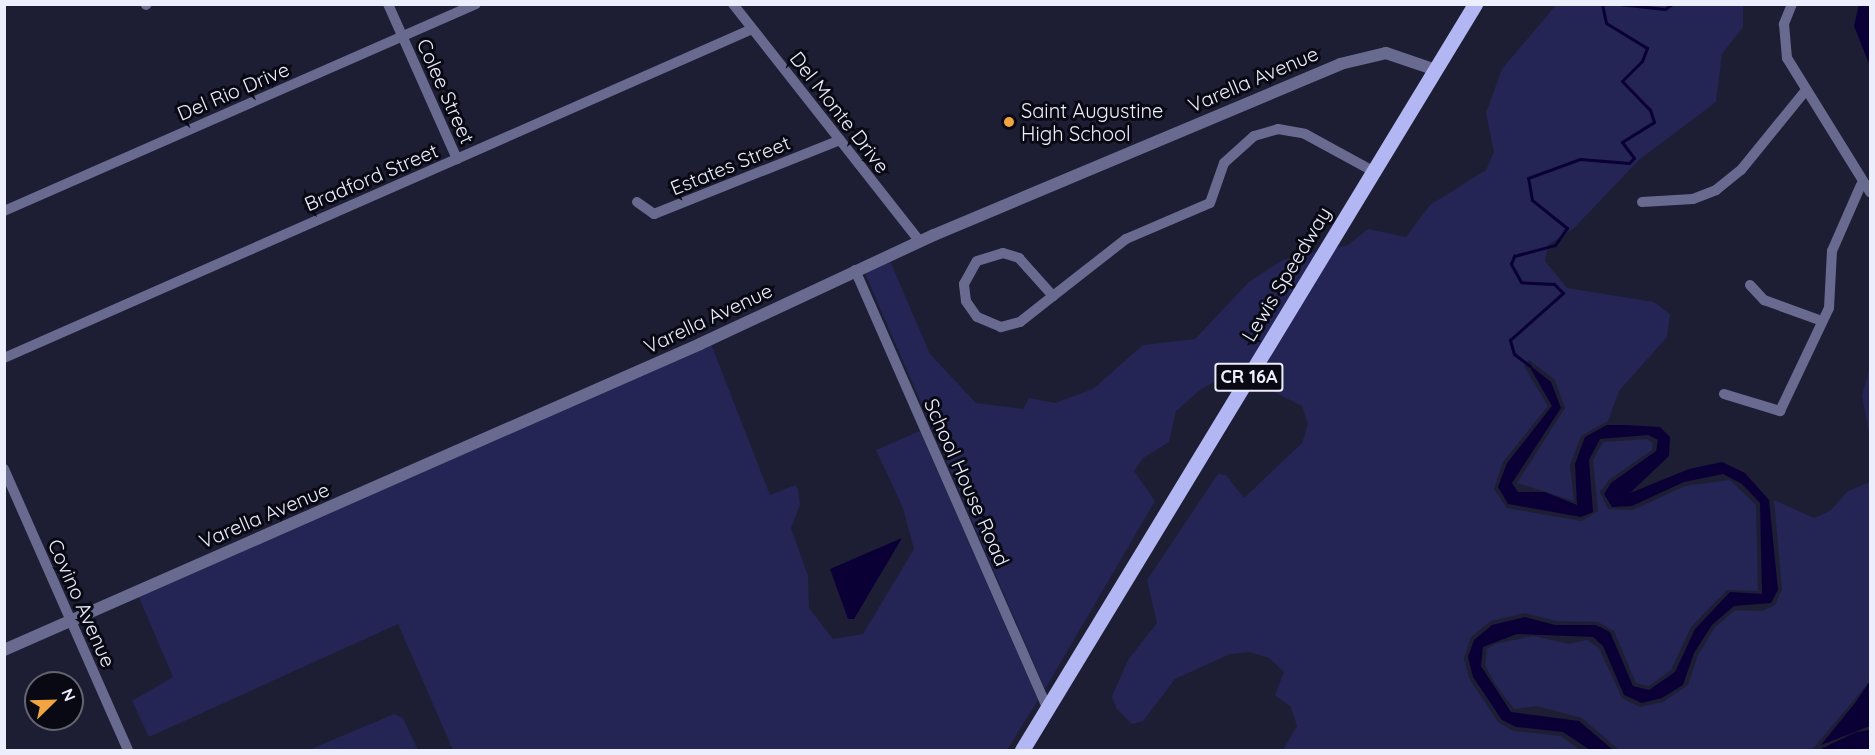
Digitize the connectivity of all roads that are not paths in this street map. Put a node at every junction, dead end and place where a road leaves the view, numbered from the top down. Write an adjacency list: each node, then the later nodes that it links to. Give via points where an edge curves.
1 (388, 4): 7 (street, Colee Street)
2 (476, 4): 7 (street, Del Rio Drive)
3 (733, 4): 6 (street, Del Monte Drive)
4 (1475, 4): 8 (main road, Lewis Speedway / CR 16A)
5 (1791, 4): 9 (street, via 1784,42)
6 (752, 29): 10 (street, Del Monte Drive); 11 (street, Bradford Street)
7 (403, 37): 11 (street, Colee Street); 16 (street, Del Rio Drive)
8 (1433, 69): 12 (main road, Lewis Speedway / CR 16A); 17 (street, Varella Avenue, via 1396,54 1356,58)
9 (1806, 90): 13 (street); 15 (street, via 1741,170 1716,190 1693,200)
10 (840, 140): 14 (street, Estates Street, via 654,214); 17 (street, Del Monte Drive)
11 (458, 159): 22 (street, Bradford Street)
12 (1373, 171): 20 (street, via 1305,134 1278,129 1254,136 1224,163 1210,203 1126,239); 27 (main road, Lewis Speedway / CR 16A)
13 (1866, 189): 21 (street, via 1832,251 1832,296)
14 (636, 202)
15 (1642, 202)
16 (4, 211)
17 (920, 242): 18 (street, Varella Avenue)
18 (855, 270): 25 (street, Varella Avenue, via 680,353); 27 (street, School House Road)
19 (1750, 285): 21 (street, via 1764,300)
20 (1053, 296): 20 (street, via 1020,322 993,326 971,309 964,284 977,261 1003,253 1019,258)
21 (1822, 321): 23 (street, via 1780,411)
22 (4, 358)
23 (1724, 393)
24 (4, 469): 25 (street, Covino Avenue)
25 (70, 620): 26 (street, Varella Avenue); 28 (street, Covino Avenue)
26 (4, 650)
27 (1047, 707): 29 (main road, Lewis Speedway / CR 16A)
28 (128, 750)
29 (1022, 750)

